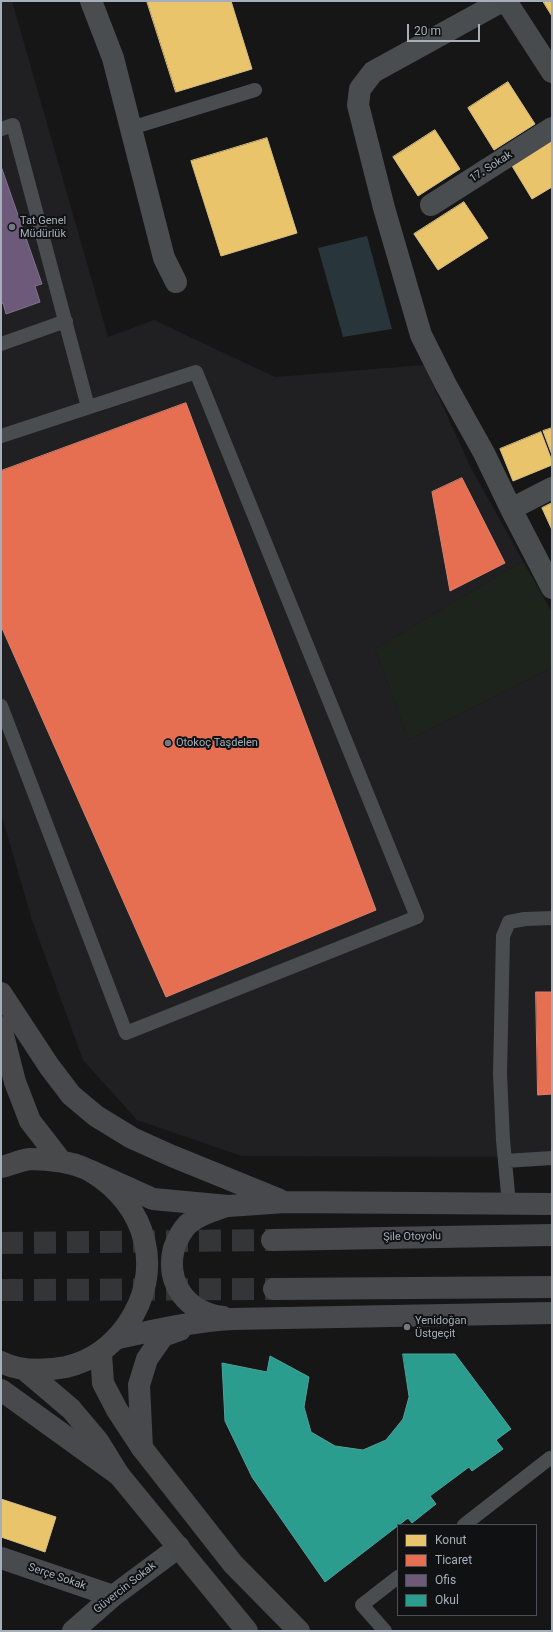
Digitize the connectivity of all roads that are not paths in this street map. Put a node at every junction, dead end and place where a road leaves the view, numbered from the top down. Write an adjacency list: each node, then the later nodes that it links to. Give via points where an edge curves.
1 (91, 1): 6 (street, via 113,58)
2 (502, 1): 16 (street, via 373,72 360,89 358,105 384,208 421,335)
3 (506, 1): 4 (street)
4 (552, 72)
5 (254, 90): 6 (lane)
6 (131, 128): 10 (street, via 164,258)
7 (552, 128): 9 (street, 17. Sokak)
8 (1, 129): 11 (lane, via 13,125)
9 (431, 206)
10 (176, 282)
11 (66, 321): 12 (lane); 13 (lane)
12 (1, 344)
13 (88, 407): 14 (lane); 18 (lane, via 196,372 417,917 126,1033)
14 (1, 436)
15 (552, 488): 16 (street)
16 (511, 509): 17 (street)
17 (552, 588)
18 (1, 706)
19 (552, 918): 23 (lane, via 510,922 503,936 500,1074)
20 (1, 993): 27 (highway, via 71,1095 96,1116 132,1138)
21 (1, 1027): 24 (main road, via 15,1082 30,1121)
22 (552, 1158): 23 (lane)
23 (505, 1160): 28 (lane)
24 (61, 1161): 25 (main road, via 29,1159); 26 (main road)
25 (1, 1167)
26 (91, 1171): 30 (highway, via 153,1199); 37 (main road, via 117,1190 136,1217 147,1248 147,1280 137,1311)
27 (285, 1202): 28 (highway); 30 (highway)
28 (509, 1204): 29 (highway)
29 (552, 1204)
30 (228, 1206): 36 (highway, via 202,1214 187,1225 176,1240 172,1258 173,1276 180,1293 193,1307 210,1316)
31 (552, 1235): 32 (highway, Şile Otoyolu)
32 (272, 1240)
33 (552, 1287): 34 (highway)
34 (274, 1289)
35 (552, 1313): 36 (highway)
36 (223, 1319): 37 (highway); 42 (highway, via 163,1336 147,1359 139,1385)
37 (118, 1338): 38 (main road)
38 (101, 1353): 40 (main road, via 77,1364 51,1370); 42 (main road, via 103,1383)
39 (1, 1362): 40 (main road)
40 (24, 1369): 44 (main road, via 71,1409 98,1441)
41 (1, 1390): 44 (highway)
42 (142, 1448): 52 (main road, via 233,1564)
43 (550, 1458): 45 (lane)
44 (119, 1475): 46 (main road)
45 (465, 1524)
46 (179, 1547): 49 (street, Güvercin Sokak); 51 (main road)
47 (1, 1558): 49 (street, Serçe Sokak)
48 (397, 1578): 53 (lane, via 362,1605)
49 (113, 1596): 50 (street, Güvercin Sokak)
50 (73, 1631)
51 (247, 1631)
52 (299, 1631)
53 (385, 1631)

